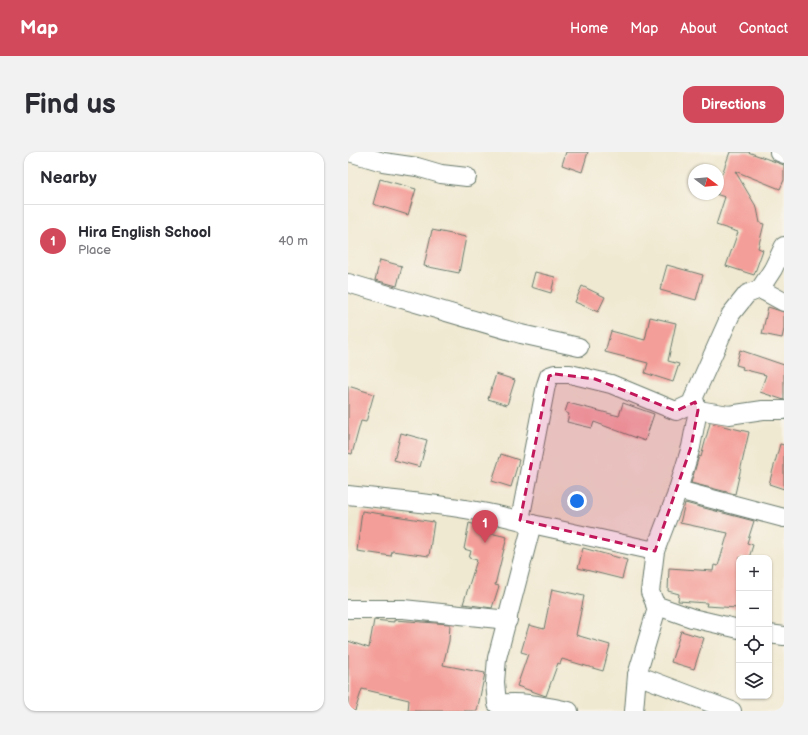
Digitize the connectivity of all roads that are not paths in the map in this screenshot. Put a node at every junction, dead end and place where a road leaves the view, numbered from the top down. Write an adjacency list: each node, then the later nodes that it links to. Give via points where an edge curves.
1 (350, 152): 4 (street, via 383,162)
2 (779, 152): 3 (street)
3 (784, 154)
4 (467, 177)
5 (784, 246): 7 (street, via 773,270)
6 (348, 283): 9 (street, via 521,334)
7 (760, 289): 8 (street); 10 (street, via 747,294 731,314 693,399)
8 (784, 302)
9 (579, 347)
10 (697, 406): 11 (street, via 729,415); 12 (street, via 691,447); 15 (street, via 676,411 595,379 570,374 549,376)
11 (784, 410)
12 (678, 490): 14 (street); 16 (street)
13 (348, 495): 15 (street, via 447,506)
14 (784, 518)
15 (526, 522): 16 (street); 19 (street)
16 (655, 551): 17 (street, via 650,592)
17 (656, 605): 20 (street, via 692,618); 23 (street)
18 (348, 609): 19 (street, via 403,609)
19 (508, 620): 24 (street, via 497,658)
20 (736, 628)
21 (772, 634): 22 (street)
22 (784, 636)
23 (637, 675): 26 (street); 27 (street)
24 (496, 707): 25 (street, via 512,702 531,703)
25 (569, 711)
26 (634, 711)
27 (732, 711)

